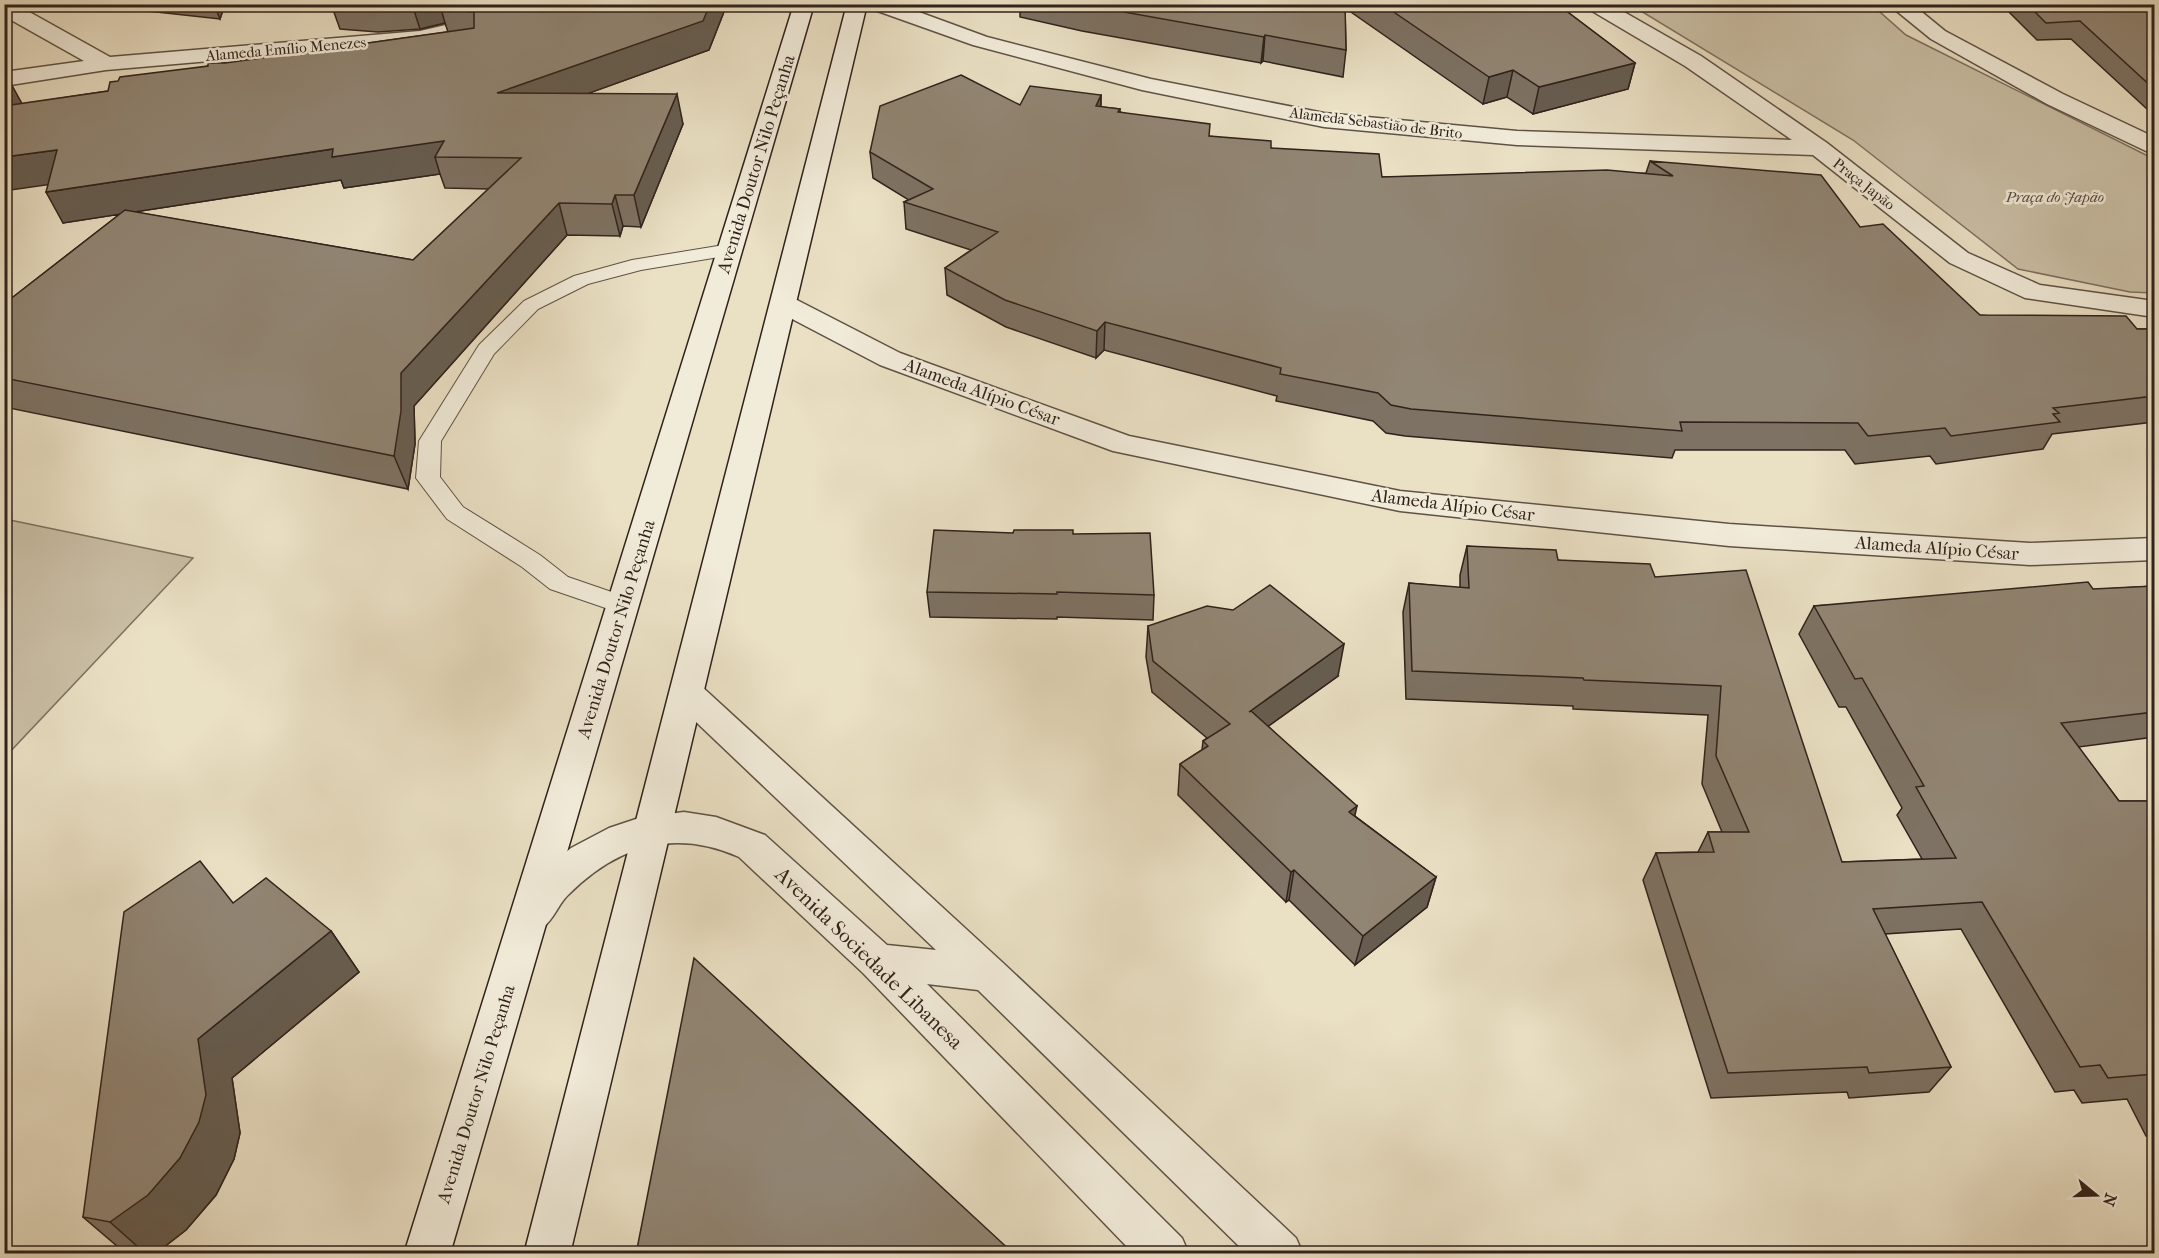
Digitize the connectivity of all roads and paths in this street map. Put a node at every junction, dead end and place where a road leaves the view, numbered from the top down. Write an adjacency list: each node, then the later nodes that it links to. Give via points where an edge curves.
1 (565, 4): 8 (street, Alameda Emílio Menezes, via 420,37)
2 (804, 4): 12 (street, Avenida Doutor Nilo Peçanha)
3 (857, 4): 13 (street)
4 (876, 4): 11 (street, Alameda Sebastião de Brito, via 981,41 1150,86 1324,120 1517,138)
5 (1594, 4): 11 (street, Praça Japão, via 1692,61)
6 (1898, 4): 10 (street, via 1938,36 2055,99)
7 (4, 7): 8 (street)
8 (106, 64): 9 (street, Alameda Emílio Menezes)
9 (4, 79)
10 (2154, 146)
11 (1819, 148): 14 (street, Praça Japão, via 1959,258 2034,292)
12 (730, 250): 16 (street, Avenida Doutor Nilo Peçanha); 16 (lane, via 639,264 580,280 531,305 486,350 430,441 428,478 455,513 559,583)
13 (784, 304): 15 (street, Alameda Alípio César, via 890,358 1123,444 1400,501 1729,536 2031,554); 17 (street)
14 (2154, 309)
15 (2154, 549)
16 (623, 605): 19 (street, Avenida Doutor Nilo Peçanha)
17 (687, 693): 18 (street); 21 (street)
18 (652, 831): 19 (street, Avenida Sociedade Libanesa, via 615,842 581,860 552,886); 20 (street, Avenida Sociedade Libanesa, via 702,828 752,846); 23 (street)
19 (530, 916): 22 (street, Avenida Doutor Nilo Peçanha)
20 (877, 961): 21 (street); 24 (street, Avenida Sociedade Libanesa)
21 (988, 974): 25 (street)
22 (428, 1254)
23 (547, 1254)
24 (1166, 1254)
25 (1280, 1254)

